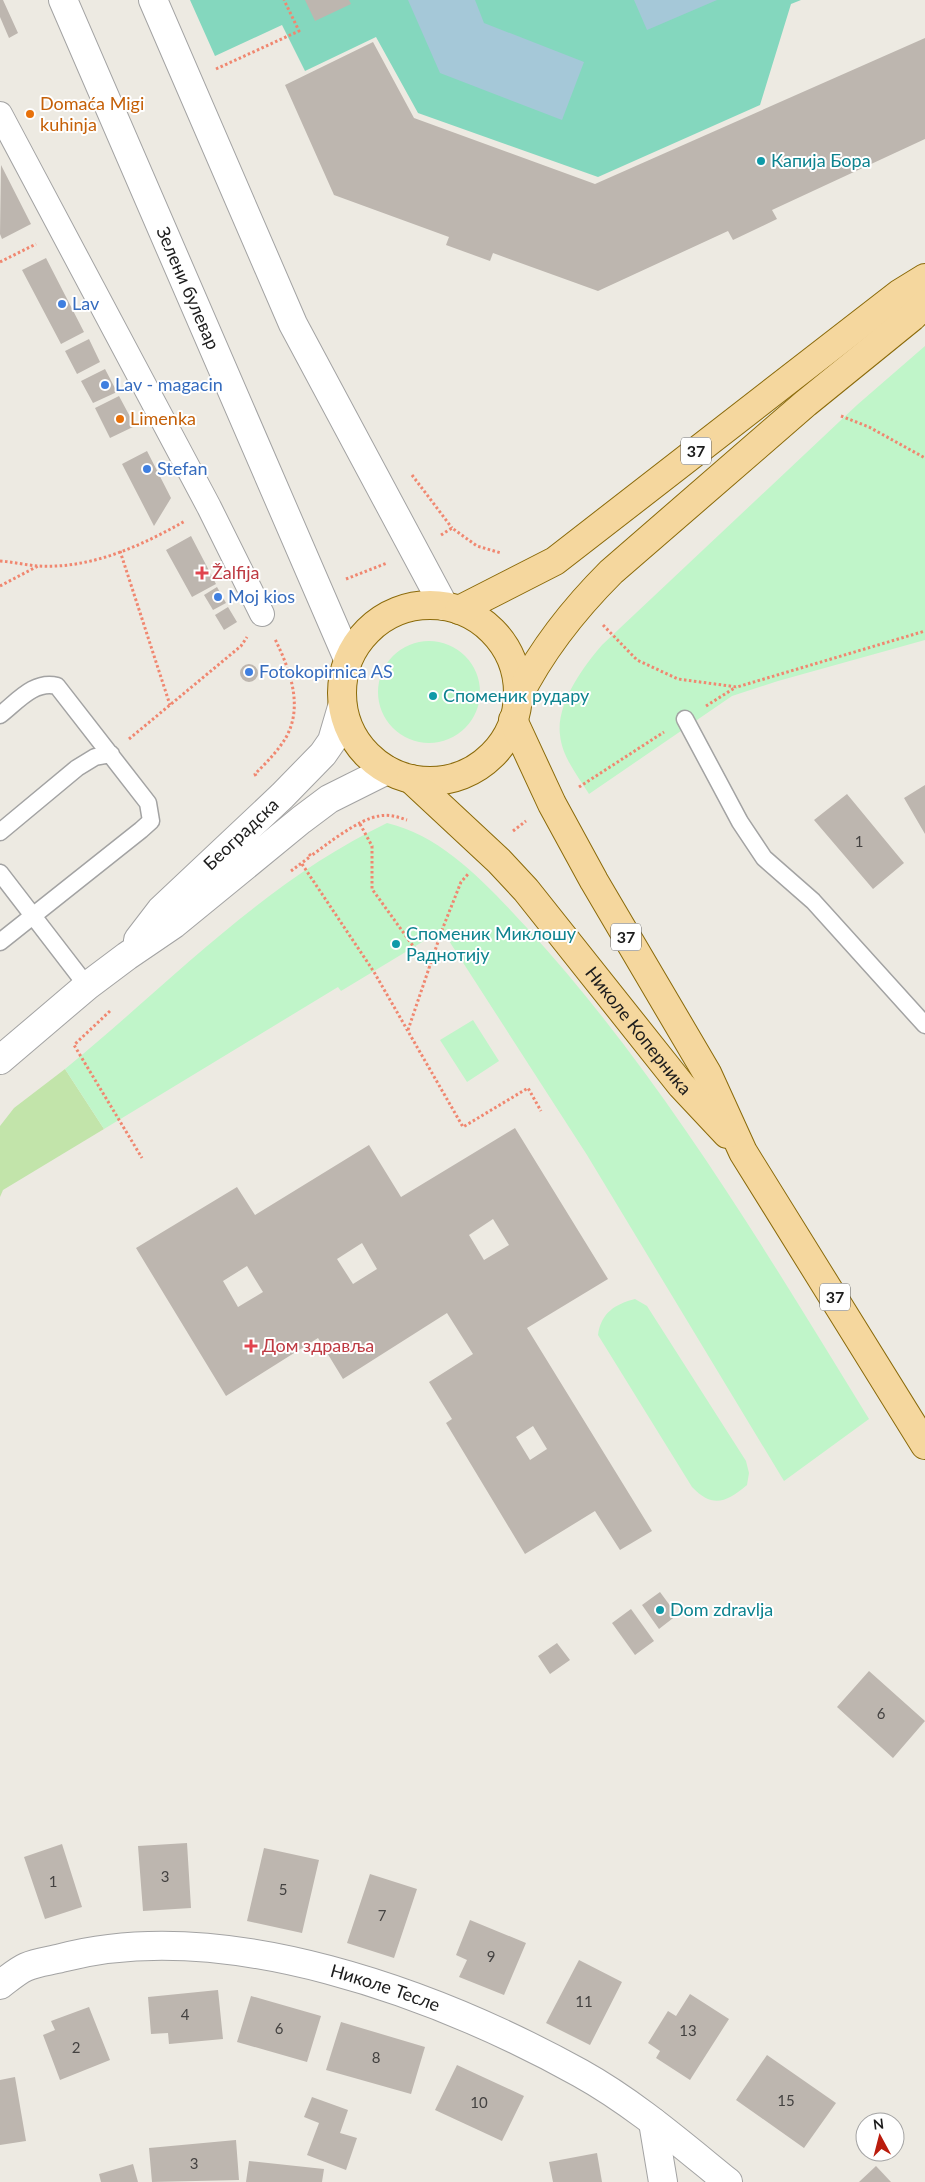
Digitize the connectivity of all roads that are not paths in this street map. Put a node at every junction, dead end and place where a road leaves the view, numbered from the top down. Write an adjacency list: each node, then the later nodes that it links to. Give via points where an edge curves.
1 (63, 0): 8 (street, Зелени булевар)
2 (153, 0): 6 (street, via 293,324)
3 (0, 114): 7 (street, via 209,507)
4 (925, 278): 6 (main road, 37, via 555,561)
5 (925, 304): 10 (main road, 37, via 633,552 583,600 545,649)
6 (452, 608): 8 (main road, 37, via 414,607 387,616 364,634); 10 (main road, 37, via 481,622 499,639 512,661 518,685)
7 (262, 614)
8 (348, 659): 9 (main road, 37, via 342,683)
9 (342, 707): 14 (main road, 37, via 358,744 366,754); 19 (street, Београдска, via 332,741 323,754 161,910)
10 (516, 709): 14 (main road, 37, via 500,746 479,766 454,778 425,781); 23 (main road, Николе Коперника / 37, via 552,804 707,1073)
11 (0, 716): 13 (lane, via 36,686 46,683 57,686)
12 (685, 719): 21 (lane, via 740,822 764,858 813,901)
13 (111, 754): 15 (lane, via 95,757 77,768); 17 (lane, via 148,803 151,820)
14 (399, 774): 19 (street, Београдска, via 329,799 174,924); 23 (main road, Николе Коперника / 37, via 499,861 526,890 681,1085)
15 (0, 832)
16 (0, 873): 17 (lane)
17 (32, 917): 18 (lane); 20 (lane)
18 (0, 942)
19 (127, 956): 20 (street, Београдска)
20 (87, 986): 22 (street, Београдска)
21 (925, 1025)
22 (0, 1060)
23 (743, 1152): 24 (main road, Николе Коперника / 37)
24 (925, 1444)
25 (0, 1985): 26 (street, Николе Тесле, via 26,1967 82,1952 142,1944 207,1946 292,1961 373,1984 470,2018 581,2074)
26 (653, 2122): 27 (street); 28 (street, Николе Тесле)
27 (663, 2182)
28 (728, 2182)

